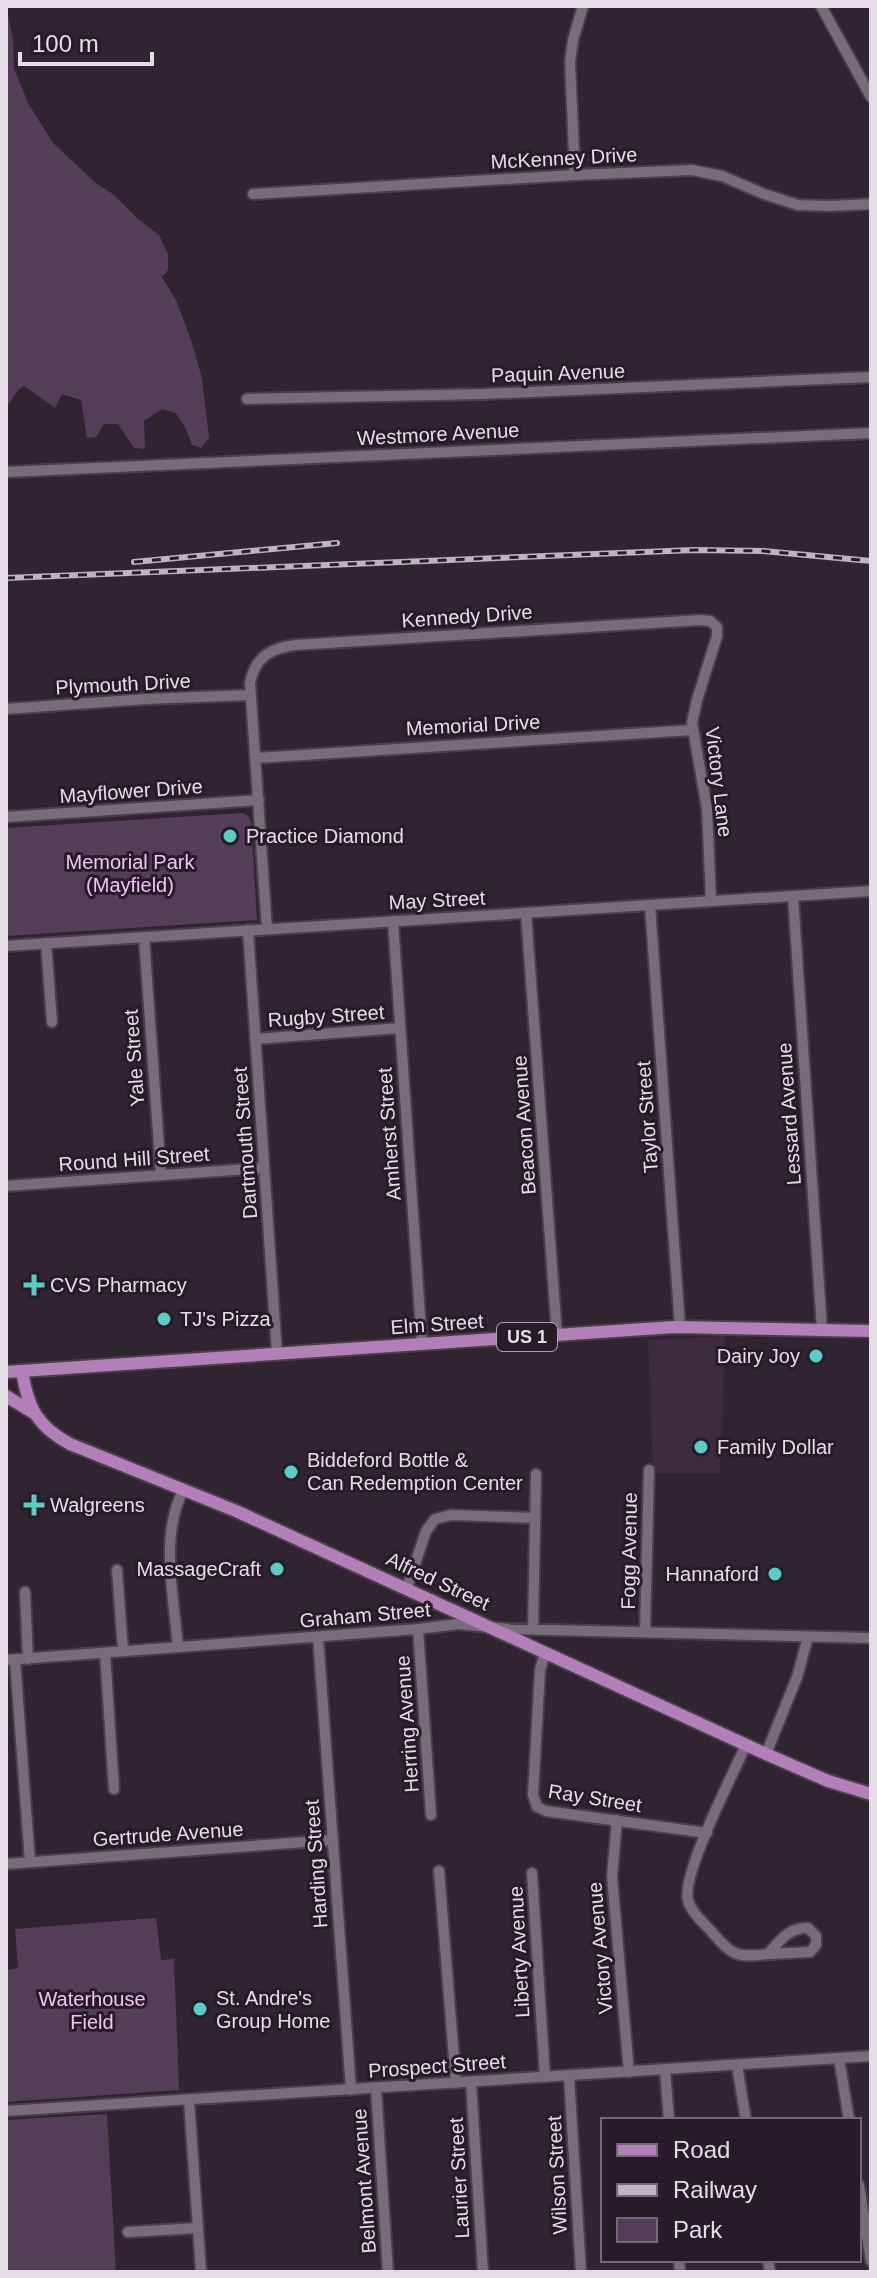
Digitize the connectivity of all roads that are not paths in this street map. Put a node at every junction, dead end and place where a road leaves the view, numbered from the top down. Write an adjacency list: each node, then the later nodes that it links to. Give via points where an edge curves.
1 (583, 6): 4 (street, via 570,62)
2 (821, 6): 3 (street)
3 (871, 96)
4 (575, 175): 5 (street, McKenney Drive); 6 (street, McKenney Drive, via 692,170 798,205)
5 (253, 194)
6 (871, 204)
7 (871, 377): 8 (street, Paquin Avenue)
8 (247, 399)
9 (871, 433): 10 (street, Westmore Avenue)
10 (6, 472)
11 (716, 625): 12 (street, Kennedy Drive, via 701,620 286,646 259,661); 14 (street, Victory Lane)
12 (246, 695): 13 (street, Plymouth Drive); 15 (street)
13 (6, 709)
14 (693, 730): 15 (street, Memorial Drive); 20 (street, Victory Lane, via 707,809)
15 (256, 758): 16 (street)
16 (259, 800): 17 (street, Mayflower Drive); 24 (street)
17 (6, 817)
18 (871, 891): 19 (street, May Street)
19 (793, 896): 20 (street, May Street); 36 (street, Lessard Avenue)
20 (711, 901): 21 (street, May Street)
21 (650, 905): 22 (street, May Street); 35 (street, Taylor Street)
22 (526, 913): 23 (street, May Street); 38 (street, Beacon Avenue)
23 (393, 921): 24 (street, May Street); 30 (street, Amherst Street)
24 (267, 929): 25 (street, May Street)
25 (248, 930): 26 (street, May Street); 31 (street, Dartmouth Street)
26 (144, 937): 27 (street, May Street); 33 (street, Yale Street)
27 (46, 943): 28 (street, May Street); 29 (street)
28 (6, 946)
29 (52, 1022)
30 (400, 1028): 31 (street, Rugby Street); 39 (street, Amherst Street)
31 (255, 1039): 32 (street, Dartmouth Street)
32 (264, 1168): 33 (street, Round Hill Street); 40 (street, Dartmouth Street)
33 (161, 1175): 34 (street, Round Hill Street)
34 (6, 1186)
35 (680, 1327): 36 (main road, Elm Street / US 1); 38 (main road, Elm Street / US 1)
36 (822, 1330): 37 (main road, Elm Street / US 1)
37 (871, 1331)
38 (557, 1335): 39 (main road, Elm Street / US 1)
39 (422, 1345): 40 (main road, Elm Street / US 1)
40 (277, 1354): 41 (main road, Elm Street / US 1)
41 (22, 1371): 42 (main road, Elm Street / US 1); 44 (main road)
42 (6, 1372)
43 (6, 1396): 44 (main road, Alfred Street)
44 (34, 1414): 47 (main road, Alfred Street, via 70,1444)
45 (649, 1470): 55 (street, Fogg Avenue)
46 (536, 1474): 48 (street)
47 (184, 1489): 50 (main road, Alfred Street); 59 (street, via 170,1542)
48 (535, 1518): 50 (street, via 435,1519); 54 (street)
49 (117, 1570): 60 (street)
50 (407, 1588): 52 (main road, Alfred Street)
51 (25, 1592): 63 (street)
52 (488, 1627): 53 (street, Graham Street); 54 (street, Graham Street); 62 (main road, Alfred Street)
53 (418, 1629): 56 (street, Graham Street); 69 (street, Herring Avenue)
54 (533, 1629): 55 (street, Graham Street)
55 (645, 1632): 57 (street, Graham Street)
56 (318, 1637): 59 (street, Graham Street); 72 (street, Harding Street)
57 (808, 1637): 58 (street, Graham Street); 66 (street)
58 (871, 1638)
59 (178, 1647): 60 (street, Graham Street)
60 (123, 1651): 61 (street, Graham Street)
61 (105, 1653): 63 (street, Graham Street); 67 (street)
62 (545, 1653): 65 (main road, Alfred Street); 70 (street, Ray Street, via 535,1804 543,1810)
63 (28, 1659): 64 (street, Graham Street)
64 (10, 1660): 73 (street)
65 (746, 1745): 66 (main road, Alfred Street); 71 (street)
66 (766, 1754): 68 (main road, Alfred Street)
67 (114, 1789)
68 (871, 1794)
69 (431, 1815)
70 (617, 1820): 71 (street, Ray Street); 82 (street, Victory Avenue, via 612,1877)
71 (707, 1833): 77 (street, via 689,1876 691,1907 735,1953)
72 (333, 1840): 73 (street, Gertrude Avenue); 88 (street, Harding Street)
73 (30, 1862): 74 (street, Gertrude Avenue)
74 (6, 1864)
75 (439, 1871): 86 (street)
76 (532, 1873): 84 (street, Liberty Avenue)
77 (768, 1954)
78 (871, 2056): 79 (street, Prospect Street)
79 (839, 2058): 80 (street, Prospect Street); 93 (street)
80 (737, 2065): 81 (street, Prospect Street); 92 (street)
81 (665, 2070): 82 (street, Prospect Street); 91 (street)
82 (629, 2072): 83 (street, Prospect Street)
83 (569, 2076): 84 (street, Prospect Street); 101 (street, Wilson Street)
84 (545, 2077): 85 (street, Prospect Street)
85 (471, 2082): 86 (street, Prospect Street); 100 (street, Laurier Street)
86 (456, 2083): 87 (street, Prospect Street)
87 (376, 2088): 88 (street, Prospect Street); 99 (street, Belmont Avenue)
88 (351, 2090): 89 (street, Prospect Street)
89 (189, 2100): 90 (street, Prospect Street); 95 (street)
90 (6, 2111)
91 (669, 2118)
92 (746, 2118)
93 (849, 2118)
94 (861, 2198): 97 (street)
95 (198, 2228): 96 (street); 98 (street)
96 (128, 2232)
97 (871, 2261)
98 (201, 2272)
99 (388, 2272)
100 (483, 2272)
101 (581, 2272)

